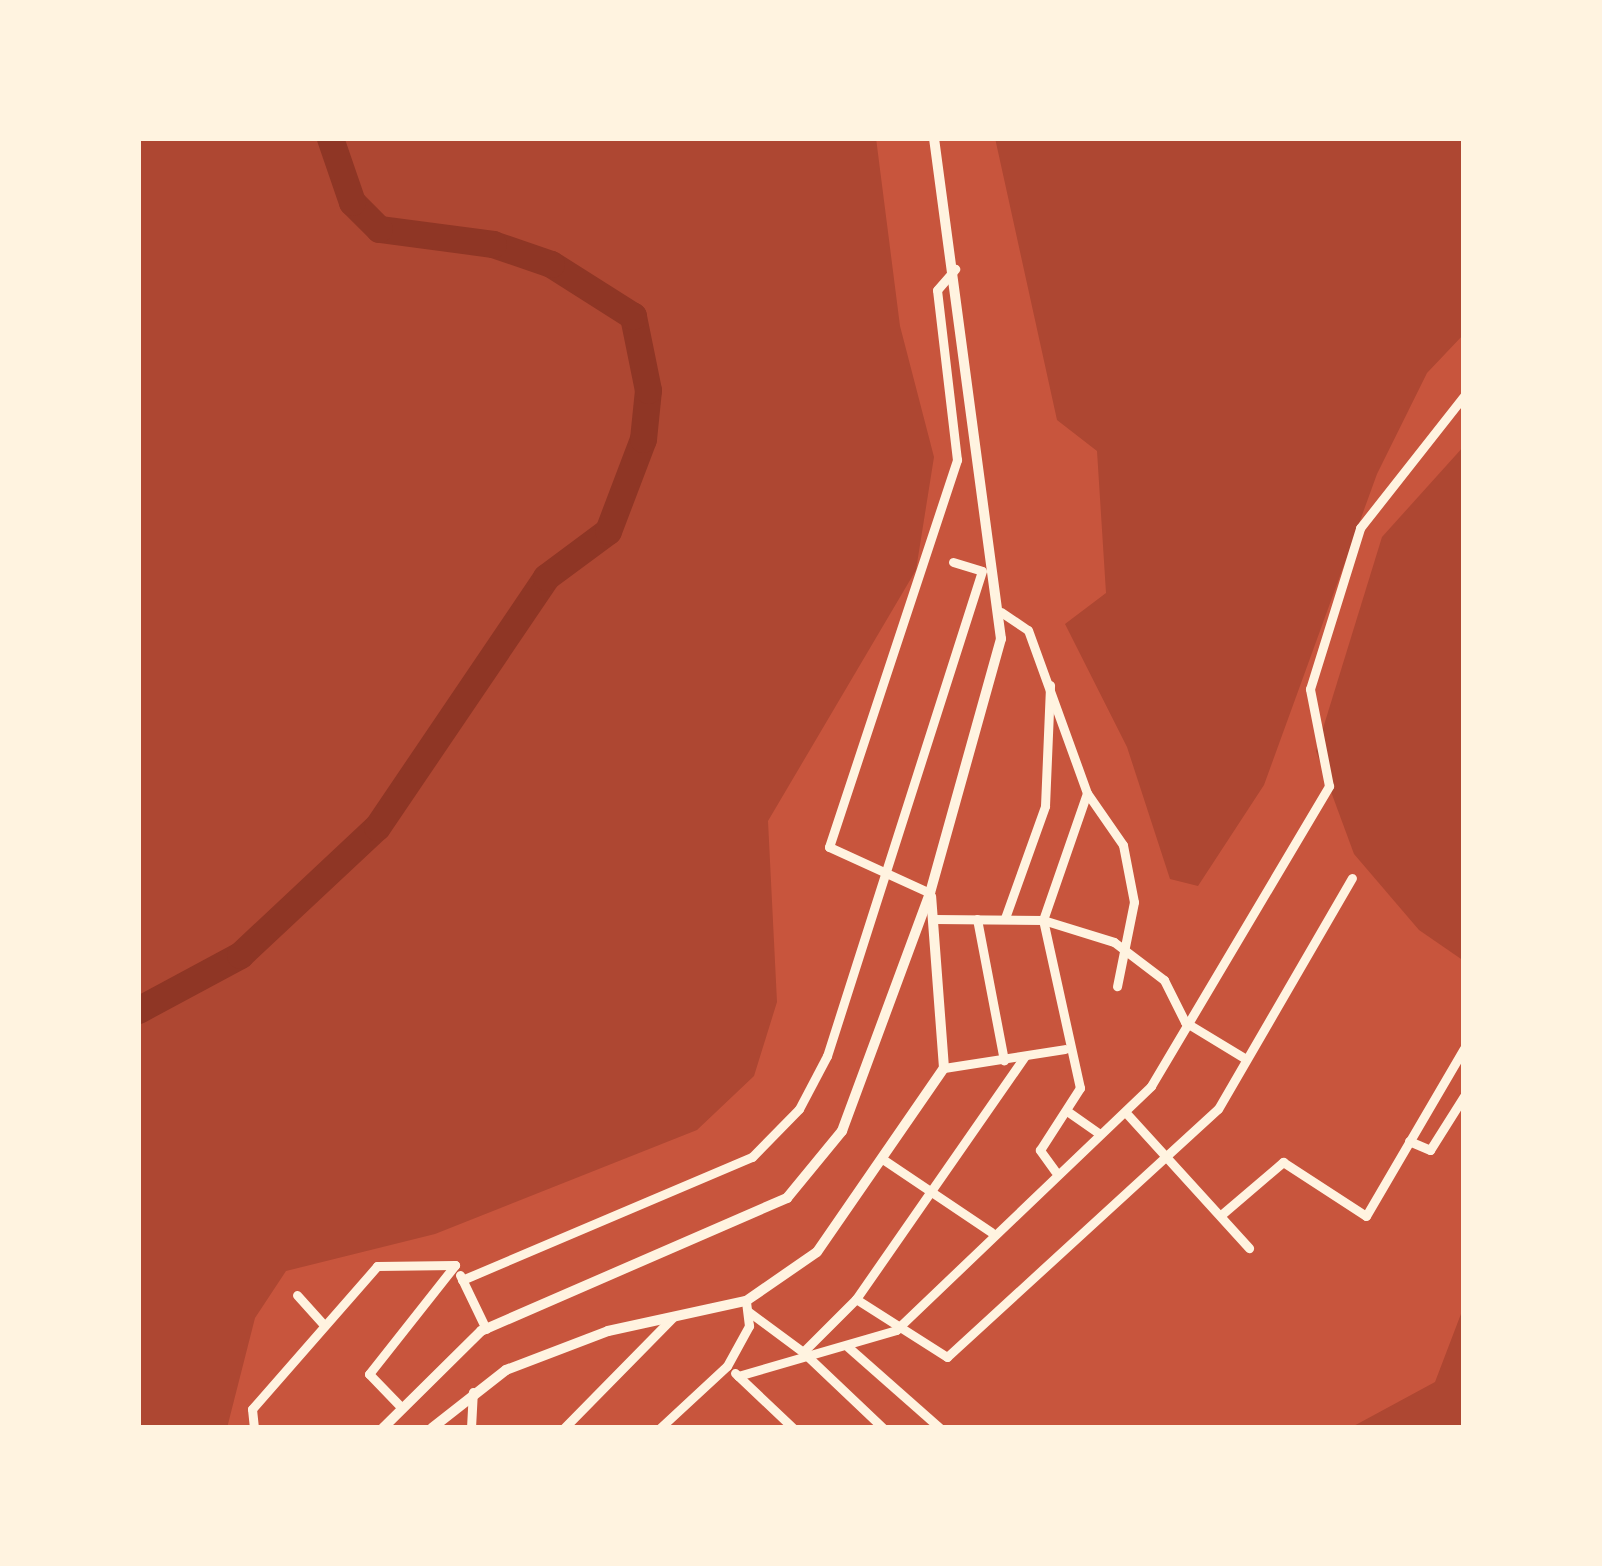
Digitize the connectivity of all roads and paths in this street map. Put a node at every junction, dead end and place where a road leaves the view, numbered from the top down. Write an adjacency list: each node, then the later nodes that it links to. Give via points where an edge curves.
1 (934, 138): 2 (street)
2 (955, 268): 4 (street); 10 (street, via 937,290 957,460 829,847)
3 (1464, 396): 21 (street, via 1360,528 1310,689 1328,786)
4 (992, 550): 6 (street); 7 (street)
5 (953, 562): 6 (street)
6 (982, 571): 10 (street)
7 (1001, 612): 8 (street, via 1028,630); 12 (street, via 988,711)
8 (1050, 677): 9 (street); 13 (street, via 1046,806)
9 (1087, 793): 16 (street); 19 (street, via 1123,845)
10 (884, 873): 12 (street); 41 (street, via 827,1056 772,1140)
11 (1352, 878): 25 (street)
12 (931, 893): 14 (street); 17 (street)
13 (1005, 918): 15 (street); 16 (street)
14 (934, 919): 15 (street); 18 (street)
15 (977, 919): 26 (street)
16 (1043, 920): 19 (street, via 1114,942); 23 (street)
17 (915, 937): 18 (street); 47 (street, via 842,1131 787,1198)
18 (935, 942): 27 (street)
19 (1130, 962): 20 (street); 21 (street, via 1164,980)
20 (1118, 986)
21 (1185, 1022): 25 (street); 30 (street)
22 (1464, 1048): 32 (street)
23 (1065, 1049): 24 (street); 29 (street, via 1080,1088)
24 (1025, 1056): 26 (street); 36 (street)
25 (1246, 1059): 34 (street, via 1219,1109)
26 (1004, 1060): 27 (street)
27 (944, 1068): 33 (street)
28 (1464, 1096): 32 (street, via 1430,1150)
29 (1067, 1111): 31 (street); 35 (street, via 1040,1150)
30 (1128, 1115): 31 (street); 34 (street)
31 (1100, 1133): 35 (street)
32 (1409, 1141): 37 (street, via 1366,1216 1283,1162)
33 (884, 1160): 36 (street); 44 (street, via 817,1252)
34 (1166, 1161): 37 (street); 48 (street, via 943,1358)
35 (1055, 1171): 38 (street)
36 (931, 1195): 38 (street); 43 (street)
37 (1222, 1215): 39 (street)
38 (991, 1232): 48 (street)
39 (1249, 1248)
40 (455, 1265): 41 (street); 46 (street, via 377,1266); 54 (street, via 368,1376)
41 (462, 1280): 47 (street)
42 (296, 1295): 46 (street)
43 (856, 1299): 48 (street); 50 (street)
44 (748, 1306): 45 (street); 50 (street); 51 (street)
45 (674, 1317): 53 (street, via 608,1331); 60 (street)
46 (323, 1324): 56 (street, via 252,1408)
47 (486, 1329): 54 (street)
48 (896, 1330): 49 (street)
49 (848, 1347): 50 (street); 65 (street)
50 (802, 1352): 52 (street); 64 (street)
51 (727, 1366): 52 (street); 61 (street)
52 (738, 1376): 55 (street)
53 (473, 1392): 58 (street); 59 (street)
54 (401, 1407): 57 (street)
55 (784, 1418): 62 (street); 63 (street)
56 (254, 1428)
57 (383, 1428)
58 (432, 1428)
59 (471, 1428)
60 (564, 1428)
61 (660, 1428)
62 (773, 1428)
63 (793, 1428)
64 (883, 1428)
65 (940, 1428)

